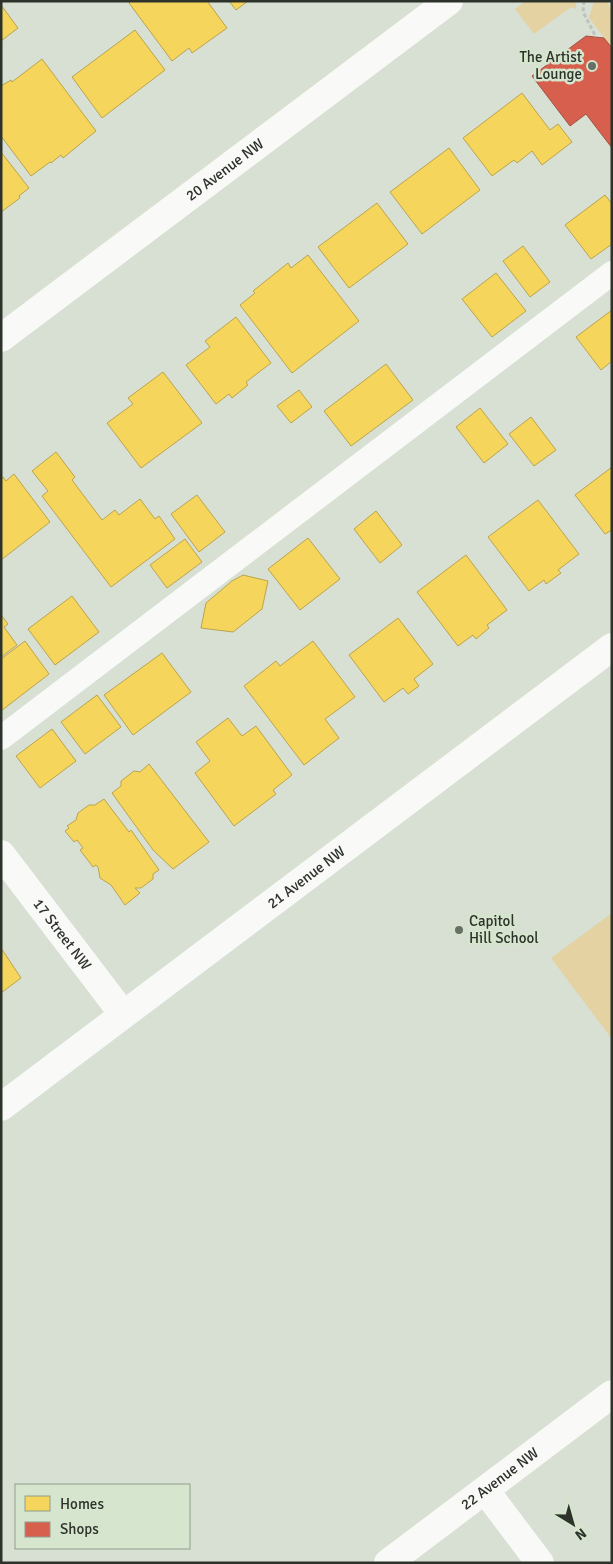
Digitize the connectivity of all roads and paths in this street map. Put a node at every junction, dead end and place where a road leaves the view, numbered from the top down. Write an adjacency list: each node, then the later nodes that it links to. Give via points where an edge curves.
1 (449, 1): 5 (street, 20 Avenue NW)
2 (584, 1): 3 (path, via 583,12)
3 (596, 37)
4 (612, 273): 7 (lane)
5 (1, 338)
6 (612, 647): 9 (street, 21 Avenue NW)
7 (1, 738)
8 (1, 854): 9 (street, 17 Street NW)
9 (123, 1014): 10 (street, 21 Avenue NW)
10 (1, 1107)
11 (612, 1394): 12 (street, 22 Avenue NW)
12 (485, 1490): 13 (street, 22 Avenue NW); 14 (street)
13 (388, 1563)
14 (540, 1563)

